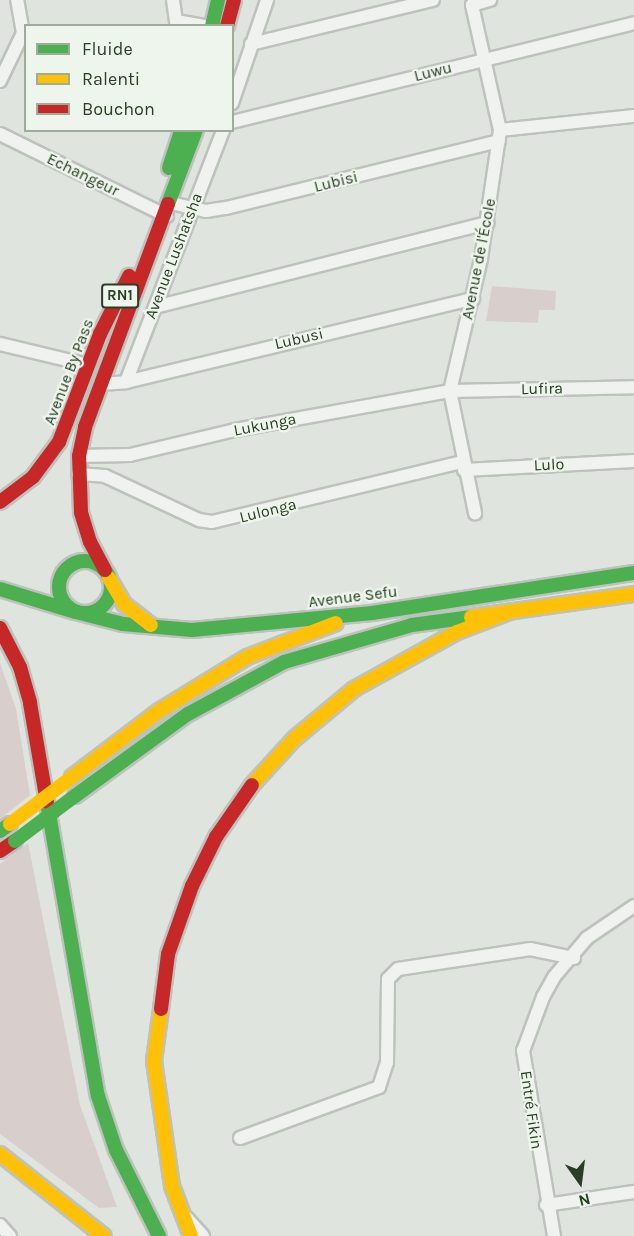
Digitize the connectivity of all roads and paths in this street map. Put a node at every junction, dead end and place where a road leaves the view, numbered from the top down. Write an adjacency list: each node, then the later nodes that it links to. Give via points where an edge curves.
1 (17, 0): 15 (street, via 23,33)
2 (172, 0): 10 (street, via 176,21)
3 (218, 0): 11 (main road)
4 (234, 0): 12 (main road)
5 (267, 0): 13 (street)
6 (432, 0): 13 (street)
7 (490, 0): 8 (street)
8 (469, 2): 14 (street, Avenue de l'École)
9 (634, 23): 14 (street, Luwu)
10 (192, 24)
11 (212, 24)
12 (228, 24)
13 (251, 44): 16 (street)
14 (483, 60): 18 (street, Luwu); 23 (street, Avenue de l'École)
15 (0, 81)
16 (234, 97)
17 (634, 116): 23 (street, Lubisi)
18 (234, 122)
19 (181, 132): 24 (main road, Avenue By Pass / RN1)
20 (195, 132): 24 (main road, Avenue By Pass / RN1)
21 (222, 132): 25 (street, Avenue Lushatsha)
22 (0, 134): 24 (street, Echangeur)
23 (500, 136): 25 (street, Lubisi, via 226,208); 26 (street, Avenue de l'École)
24 (164, 210): 25 (street, Lubisi); 30 (main road, Avenue By Pass / RN1); 32 (main road, Avenue By Pass / RN1)
25 (192, 210): 28 (street, Avenue Lushatsha)
26 (488, 223): 27 (street, Avenue de l'École); 28 (street)
27 (473, 299): 31 (street, Lubusi); 34 (street, Avenue de l'École)
28 (154, 307): 31 (street, Avenue Lushatsha)
29 (0, 344): 30 (street)
30 (88, 365): 39 (main road, Avenue By Pass / RN1, via 70,418 50,457 33,477)
31 (126, 382): 32 (street, Lubusi)
32 (100, 384): 35 (main road, Avenue By Pass / RN1)
33 (634, 387): 34 (street, Lufira)
34 (450, 391): 35 (street, Lukunga, via 235,430 130,455); 37 (street, Avenue de l'École)
35 (79, 456): 38 (main road, RN1)
36 (634, 461): 37 (street, Lulo)
37 (463, 466): 38 (street, Lulonga, via 212,522 191,517 105,476); 40 (street, Avenue de l'École)
38 (78, 474): 42 (main road, RN1, via 81,512 90,542)
39 (0, 502)
40 (475, 513)
41 (634, 573): 43 (main road, Avenue Sefu)
42 (107, 574): 48 (main road, via 110,593 102,606); 48 (main road, via 89,562 72,565 65,571 61,596); 50 (main road, via 124,604)
43 (566, 582): 46 (main road); 49 (main road, Avenue Sefu)
44 (4, 592): 48 (main road, Avenue Sefu)
45 (634, 598): 46 (main road)
46 (568, 603): 47 (main road)
47 (512, 611): 53 (main road, bridge, via 412,625 284,662 188,714); 60 (main road, via 457,632 354,688 294,739 249,789 216,837 188,897 168,954 158,1007 154,1061 158,1107 172,1186)
48 (76, 612): 50 (main road, Avenue Sefu)
49 (372, 613): 50 (main road, Avenue Sefu, via 192,630); 52 (main road, bridge, via 247,657 159,711)
50 (155, 627)
51 (0, 628): 64 (main road, via 20,667 30,703 98,1096 116,1150)
52 (5, 827)
53 (0, 851)
54 (634, 906): 55 (street, via 586,938)
55 (574, 958): 56 (street, via 530,949 398,969 388,980 387,1063 379,1087); 59 (street, Entré Fikin, via 554,977 543,997 523,1052)
56 (240, 1138)
57 (0, 1154): 63 (main road)
58 (634, 1192): 59 (street)
59 (546, 1205): 67 (street, Entré Fikin)
60 (182, 1212): 65 (main road); 66 (street)
61 (0, 1225): 62 (street)
62 (10, 1236)
63 (104, 1236)
64 (159, 1236)
65 (191, 1236)
66 (203, 1236)
67 (554, 1236)

